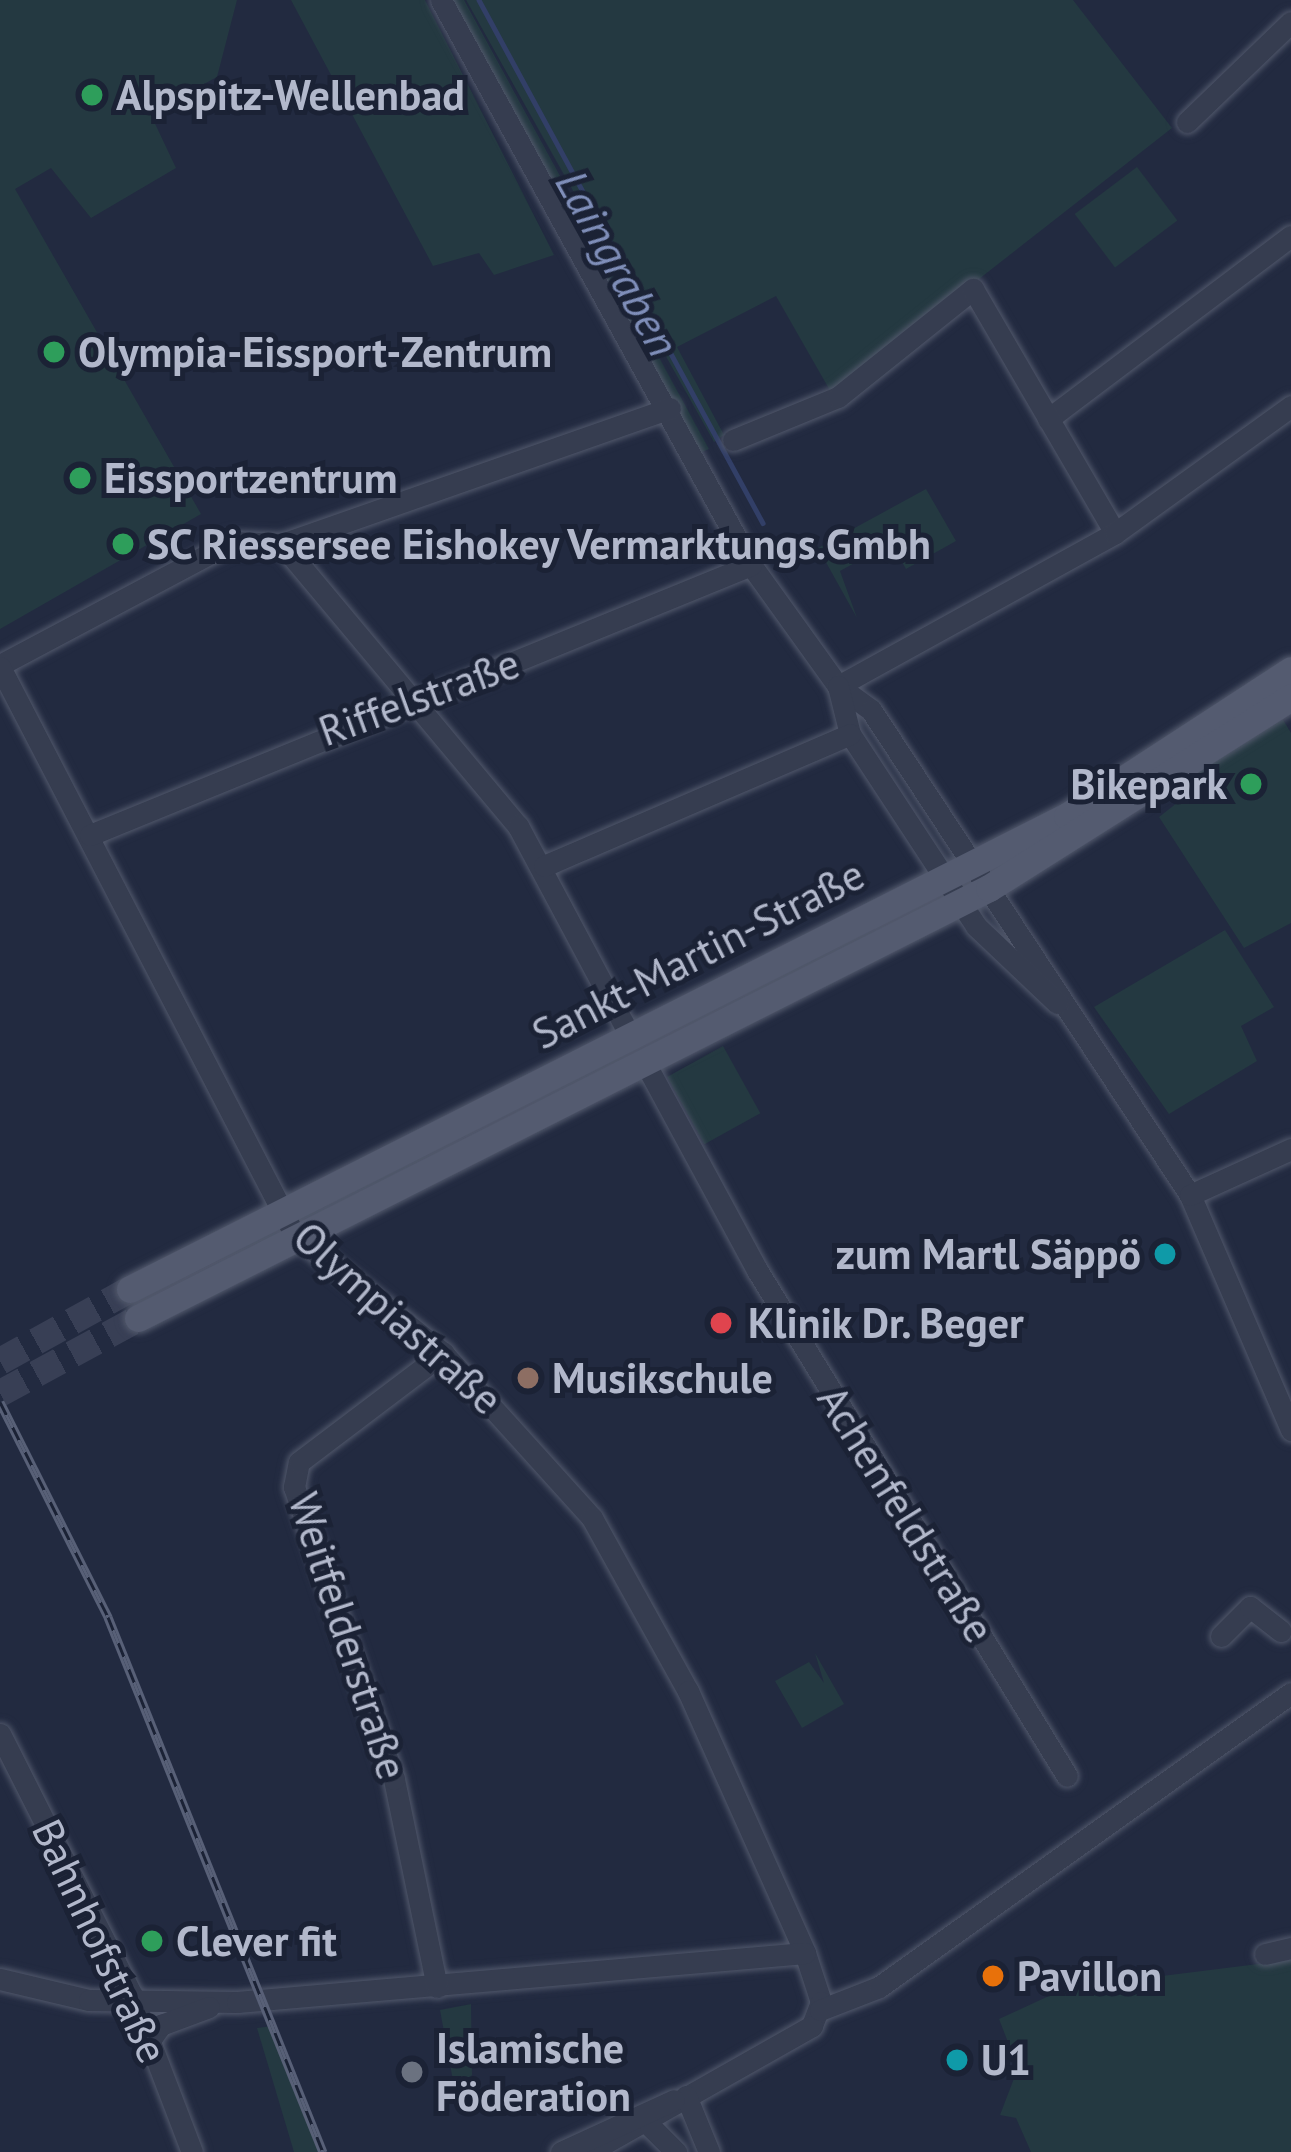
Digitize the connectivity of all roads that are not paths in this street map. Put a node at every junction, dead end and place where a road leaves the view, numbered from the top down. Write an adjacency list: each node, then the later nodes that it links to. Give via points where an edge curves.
1 (441, 0): 6 (street)
2 (1291, 22): 3 (street)
3 (1187, 122)
4 (1291, 236): 7 (street)
5 (1291, 406): 9 (street)
6 (670, 408): 10 (street); 11 (street)
7 (1048, 419): 8 (street, via 973,289 838,398); 9 (street)
8 (733, 440)
9 (1114, 533): 14 (street)
10 (282, 544): 12 (street, Olympiastraße, via 231,542); 16 (street, Achenfeldstraße)
11 (752, 565): 14 (street); 16 (street, Riffelstraße)
12 (0, 666): 18 (street, Olympiastraße)
13 (1291, 670): 19 (main road, Sankt-Martin-Straße, via 1067,816)
14 (838, 686): 17 (street); 19 (street, via 872,710)
15 (1291, 697): 22 (main road, Sankt-Martin-Straße)
16 (410, 705): 18 (street, Riffelstraße); 20 (street, Achenfeldstraße)
17 (850, 734): 20 (street); 21 (street)
18 (90, 835): 28 (street, Olympiastraße)
19 (973, 864): 21 (main road, Sankt-Martin-Straße); 22 (street)
20 (544, 866): 25 (street, Achenfeldstraße)
21 (946, 877): 23 (street); 25 (main road, Sankt-Martin-Straße)
22 (989, 888): 23 (main road, Sankt-Martin-Straße); 24 (street)
23 (962, 902): 24 (street, via 1035,993); 25 (main road, Sankt-Martin-Straße)
24 (1057, 1003): 27 (street)
25 (638, 1049): 28 (main road, Sankt-Martin-Straße); 29 (main road, Sankt-Martin-Straße); 38 (street, Achenfeldstraße, via 757,1270)
26 (1291, 1149): 27 (street)
27 (1190, 1195): 33 (street)
28 (279, 1205): 29 (street, Olympiastraße); 30 (main road, Sankt-Martin-Straße)
29 (294, 1234): 31 (main road, Sankt-Martin-Straße); 32 (street, Olympiastraße)
30 (130, 1289)
31 (138, 1318)
32 (443, 1353): 40 (street, Olympiastraße, via 592,1518 683,1682); 43 (street, Weitfelderstraße, via 299,1462 294,1487 394,1779)
33 (1291, 1430)
34 (1288, 1632): 35 (street, via 1250,1607)
35 (1221, 1636)
36 (1291, 1693): 46 (street, via 879,1987)
37 (0, 1734): 44 (street, Bahnhofstraße)
38 (1066, 1776)
39 (1291, 1948): 41 (street)
40 (806, 1952): 43 (street); 46 (street, Olympiastraße)
41 (1265, 1954)
42 (0, 1979): 44 (street, via 89,2000)
43 (437, 1987): 45 (street)
44 (132, 1995): 45 (street); 47 (street, Bahnhofstraße)
45 (233, 2002): 47 (street, via 181,2014)
46 (820, 2010): 48 (street, via 803,2033)
47 (150, 2041): 50 (street, Bahnhofstraße)
48 (686, 2096): 49 (street); 51 (street, via 611,2120); 54 (street)
49 (653, 2129): 52 (street); 53 (street)
50 (192, 2152)
51 (561, 2152)
52 (589, 2152)
53 (676, 2152)
54 (709, 2152)

